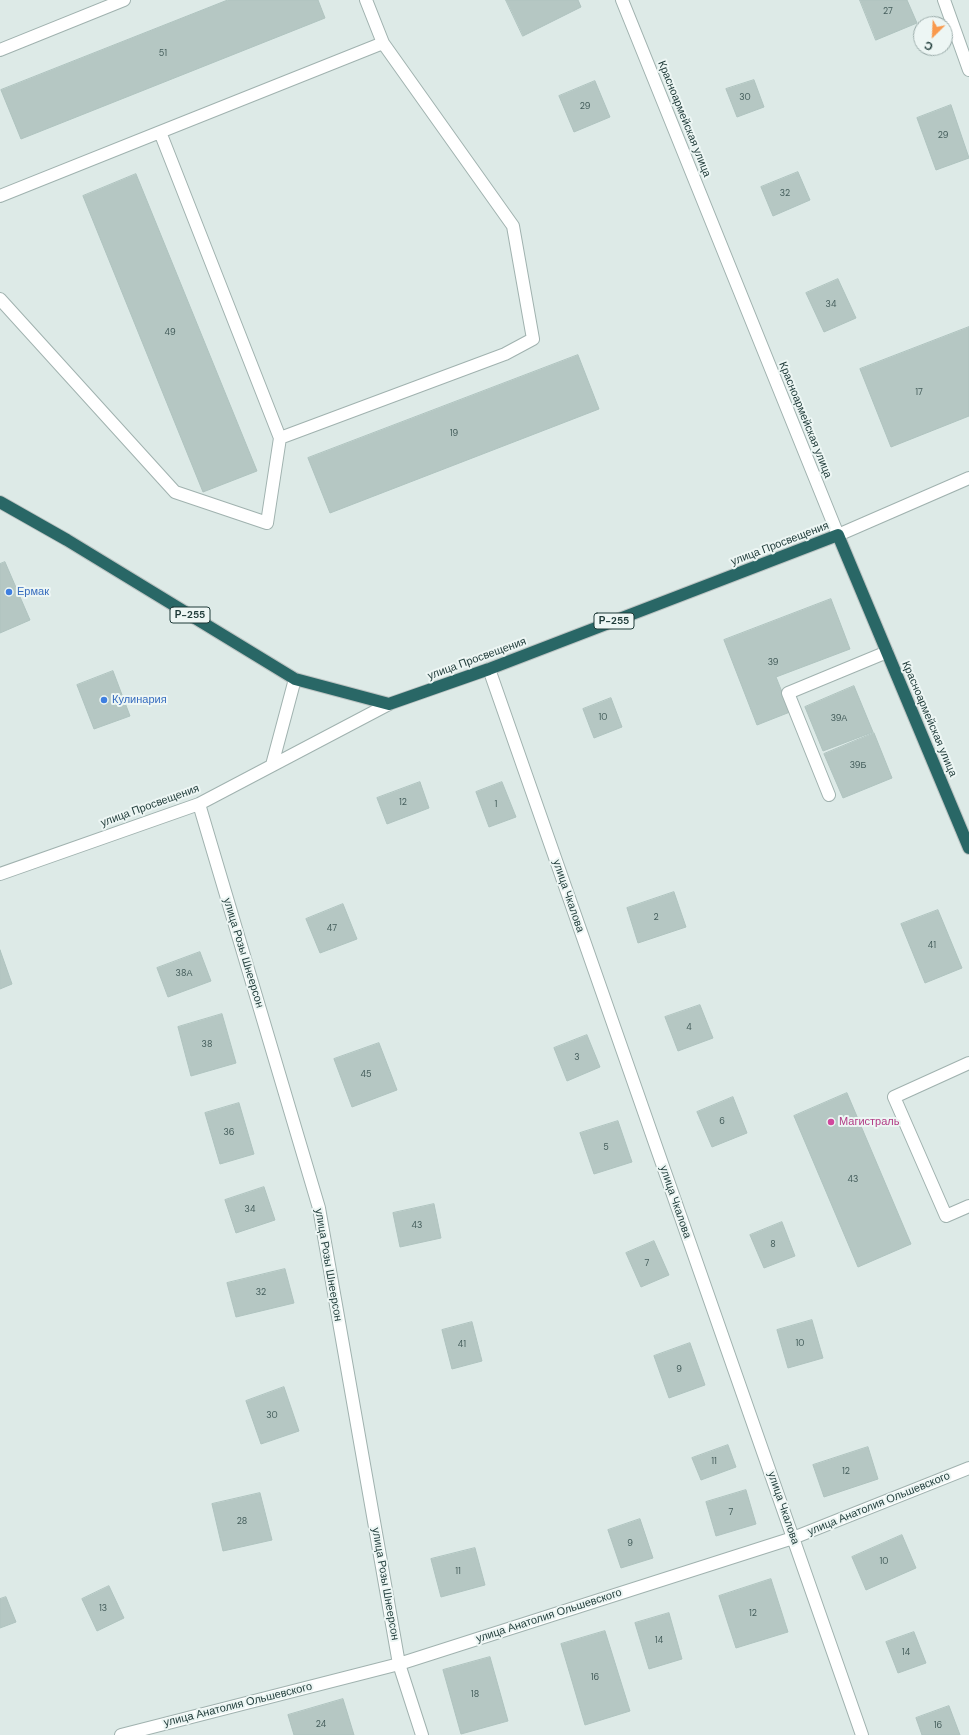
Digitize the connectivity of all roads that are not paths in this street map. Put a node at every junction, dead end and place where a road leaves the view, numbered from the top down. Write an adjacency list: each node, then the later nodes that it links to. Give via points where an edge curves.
1 (124, 0): 6 (street)
2 (366, 0): 5 (street)
3 (622, 0): 14 (street, Красноармейская улица)
4 (944, 0): 7 (street)
5 (383, 43): 8 (street); 11 (street, via 513,226 533,339 505,354)
6 (0, 50)
7 (969, 70)
8 (160, 132): 9 (street); 11 (street)
9 (0, 196)
10 (0, 298): 11 (street, via 175,492 267,523)
11 (280, 438)
12 (969, 478): 14 (street, улица Просвещения)
13 (0, 502): 17 (highway, Р-255, via 68,540)
14 (838, 535): 15 (highway, Красноармейская улица); 16 (highway, улица Просвещения / Р-255)
15 (887, 652): 20 (street, via 788,693); 22 (highway, Красноармейская улица)
16 (489, 669): 18 (highway, улица Просвещения / Р-255); 27 (street, улица Чкалова)
17 (295, 679): 18 (highway, Р-255); 19 (street)
18 (389, 704): 19 (street, улица Просвещения)
19 (272, 765): 21 (street, улица Просвещения)
20 (829, 795)
21 (199, 804): 23 (street, улица Просвещения); 28 (street, улица Розы Шнеерсон, via 319,1208)
22 (969, 848)
23 (0, 874)
24 (969, 1063): 25 (street, via 894,1097 946,1216)
25 (969, 1206)
26 (969, 1468): 27 (street, улица Анатолия Ольшевского)
27 (793, 1538): 28 (street, улица Анатолия Ольшевского); 31 (street, улица Чкалова)
28 (399, 1664): 29 (street, улица Анатолия Ольшевского); 30 (street, улица Розы Шнеерсон)
29 (121, 1735)
30 (422, 1735)
31 (862, 1735)

